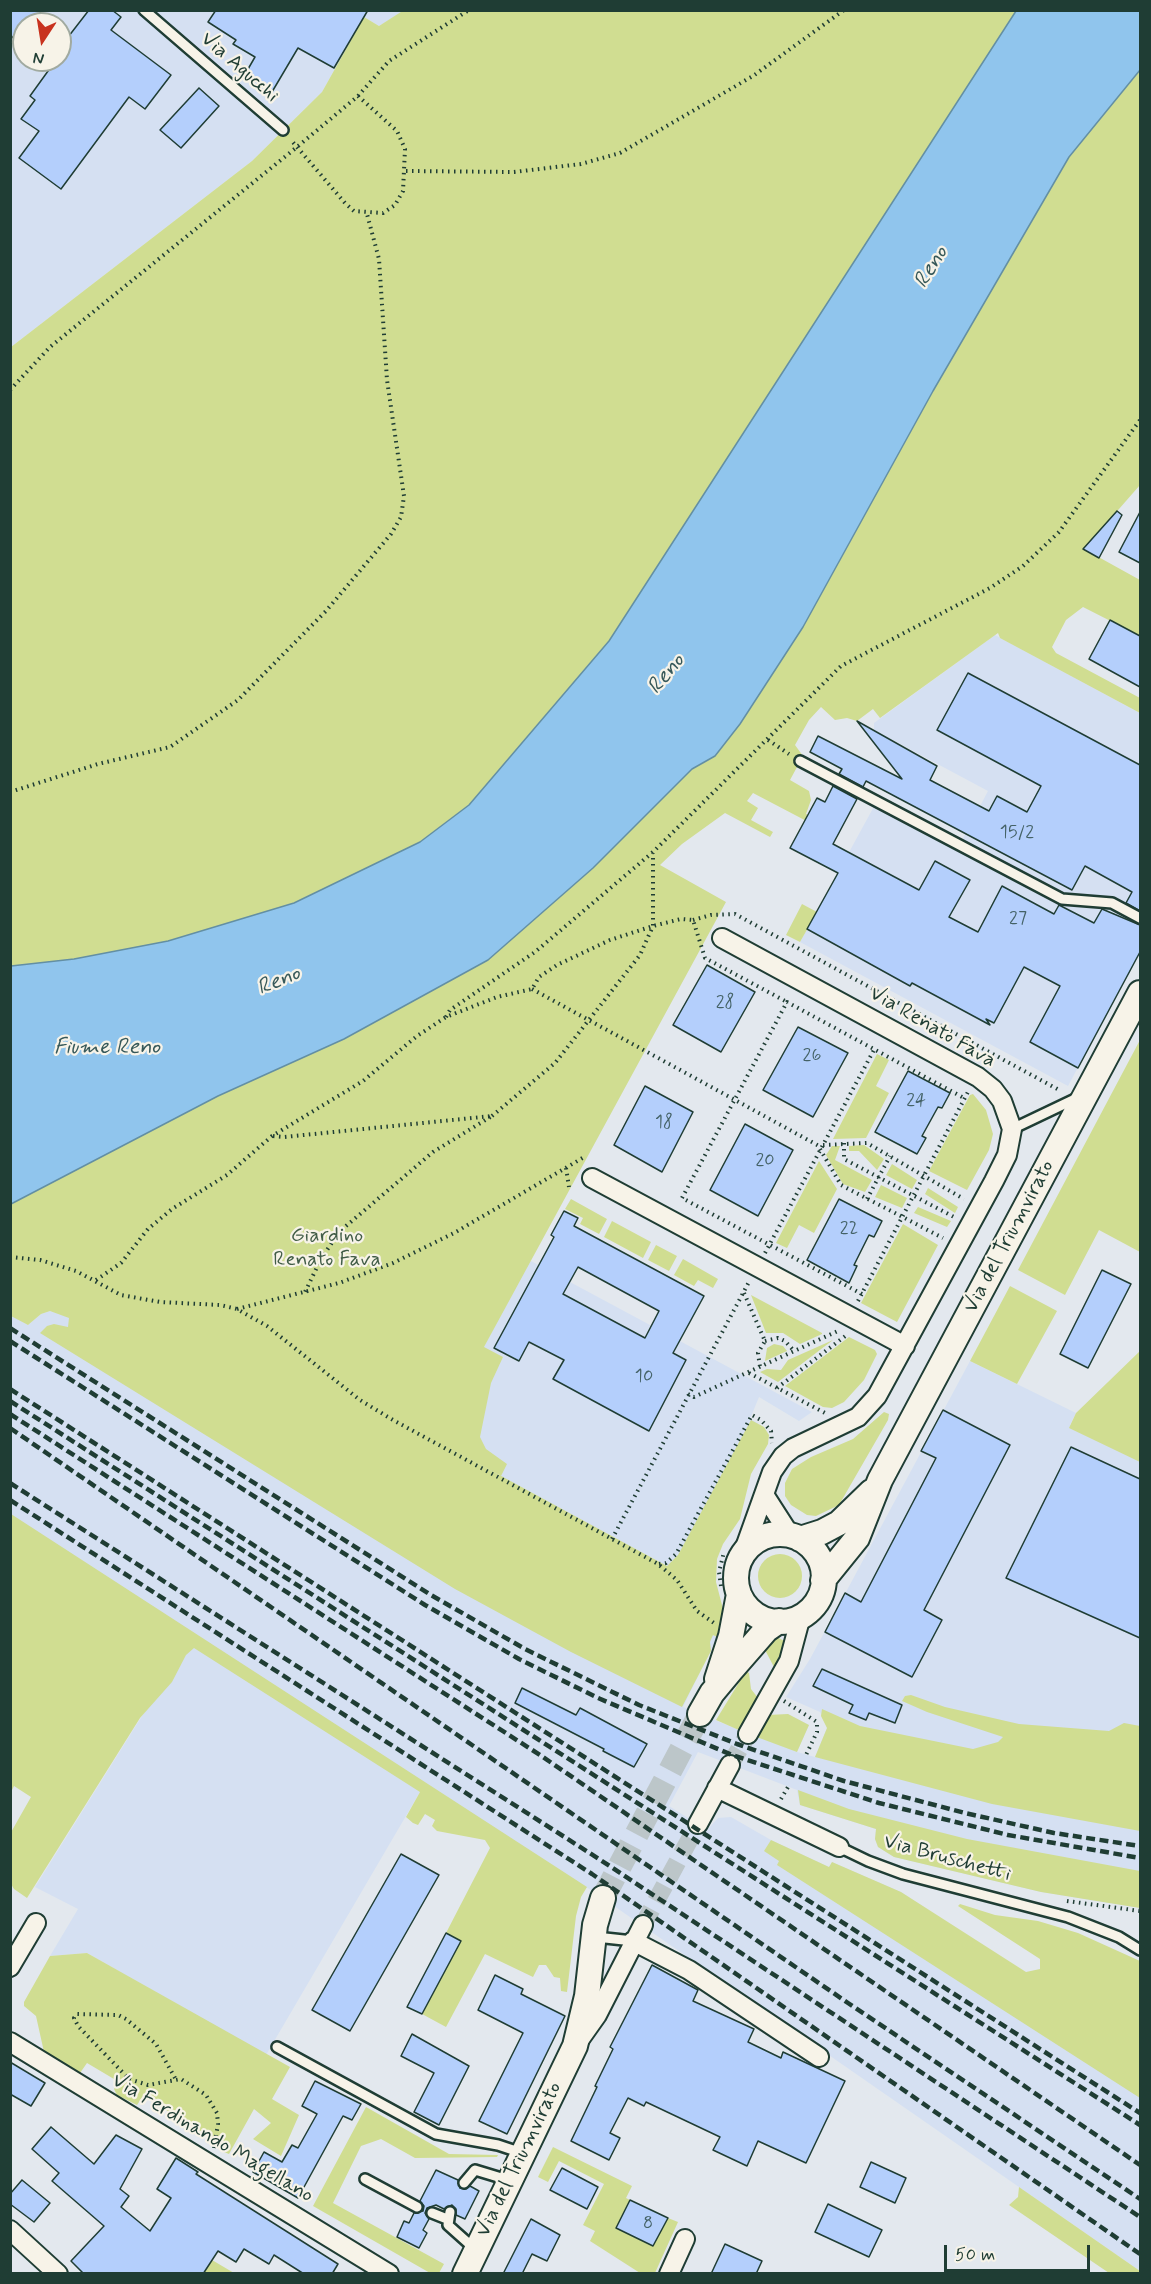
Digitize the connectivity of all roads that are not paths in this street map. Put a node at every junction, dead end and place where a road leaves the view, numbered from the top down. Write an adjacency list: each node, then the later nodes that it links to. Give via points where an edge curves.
1 (144, 10): 2 (lane, Via Agucchi)
2 (283, 130)
3 (800, 761): 4 (lane, via 1062,899 1112,903)
4 (1140, 918)
5 (722, 938): 8 (street, Via Renato Fava, via 987,1083 1002,1101)
6 (1140, 993): 7 (main road, Via del Triumvirato)
7 (1076, 1093): 8 (lane); 11 (main road, Via del Triumvirato)
8 (1012, 1130): 10 (street, via 1007,1155)
9 (592, 1178): 10 (street)
10 (905, 1346): 12 (street, via 877,1396 858,1417 783,1456 772,1472)
11 (880, 1480): 13 (main road, Via del Triumvirato, via 848,1516 831,1528); 15 (main road, Via del Triumvirato, via 857,1538)
12 (765, 1497): 13 (street); 14 (street)
13 (795, 1537): 14 (main road, via 767,1536); 15 (main road, via 817,1555)
14 (743, 1553): 16 (main road, via 736,1577)
15 (823, 1580): 17 (main road, via 815,1603)
16 (739, 1594): 17 (main road, via 744,1604 760,1617); 17 (main road, via 731,1636 706,1704 759,1638)
17 (790, 1619): 18 (street, via 789,1661)
18 (748, 1734)
19 (730, 1765): 20 (street)
20 (717, 1788): 21 (street); 22 (street, Via Bruschetti)
21 (698, 1824)
22 (839, 1847): 28 (lane, Via Bruschetti, via 903,1874 1068,1917 1119,1937)
23 (603, 1898): 26 (main road, Via del Triumvirato)
24 (36, 1923): 29 (street)
25 (643, 1925): 27 (street)
26 (594, 1936): 27 (lane); 31 (main road, Via del Triumvirato, via 587,1996)
27 (633, 1941): 31 (street, Via del Triumvirato, via 597,2015); 33 (street, via 689,1970)
28 (1140, 1950)
29 (10, 1967)
30 (10, 2042): 44 (street, Via Ferdinando Magellano)
31 (574, 2046): 34 (main road, Via del Triumvirato)
32 (277, 2047): 34 (lane, via 436,2134 498,2145)
33 (819, 2058)
34 (524, 2154): 36 (main road, Via del Triumvirato)
35 (365, 2179): 38 (lane)
36 (510, 2180): 37 (lane, via 475,2170); 42 (main road, Via del Triumvirato)
37 (464, 2183)
38 (417, 2207)
39 (432, 2213): 42 (lane, via 448,2215 448,2225)
40 (10, 2230): 43 (street)
41 (685, 2239): 46 (street)
42 (476, 2250): 45 (main road, Via del Triumvirato)
43 (58, 2274)
44 (389, 2274)
45 (465, 2274)
46 (669, 2274)

